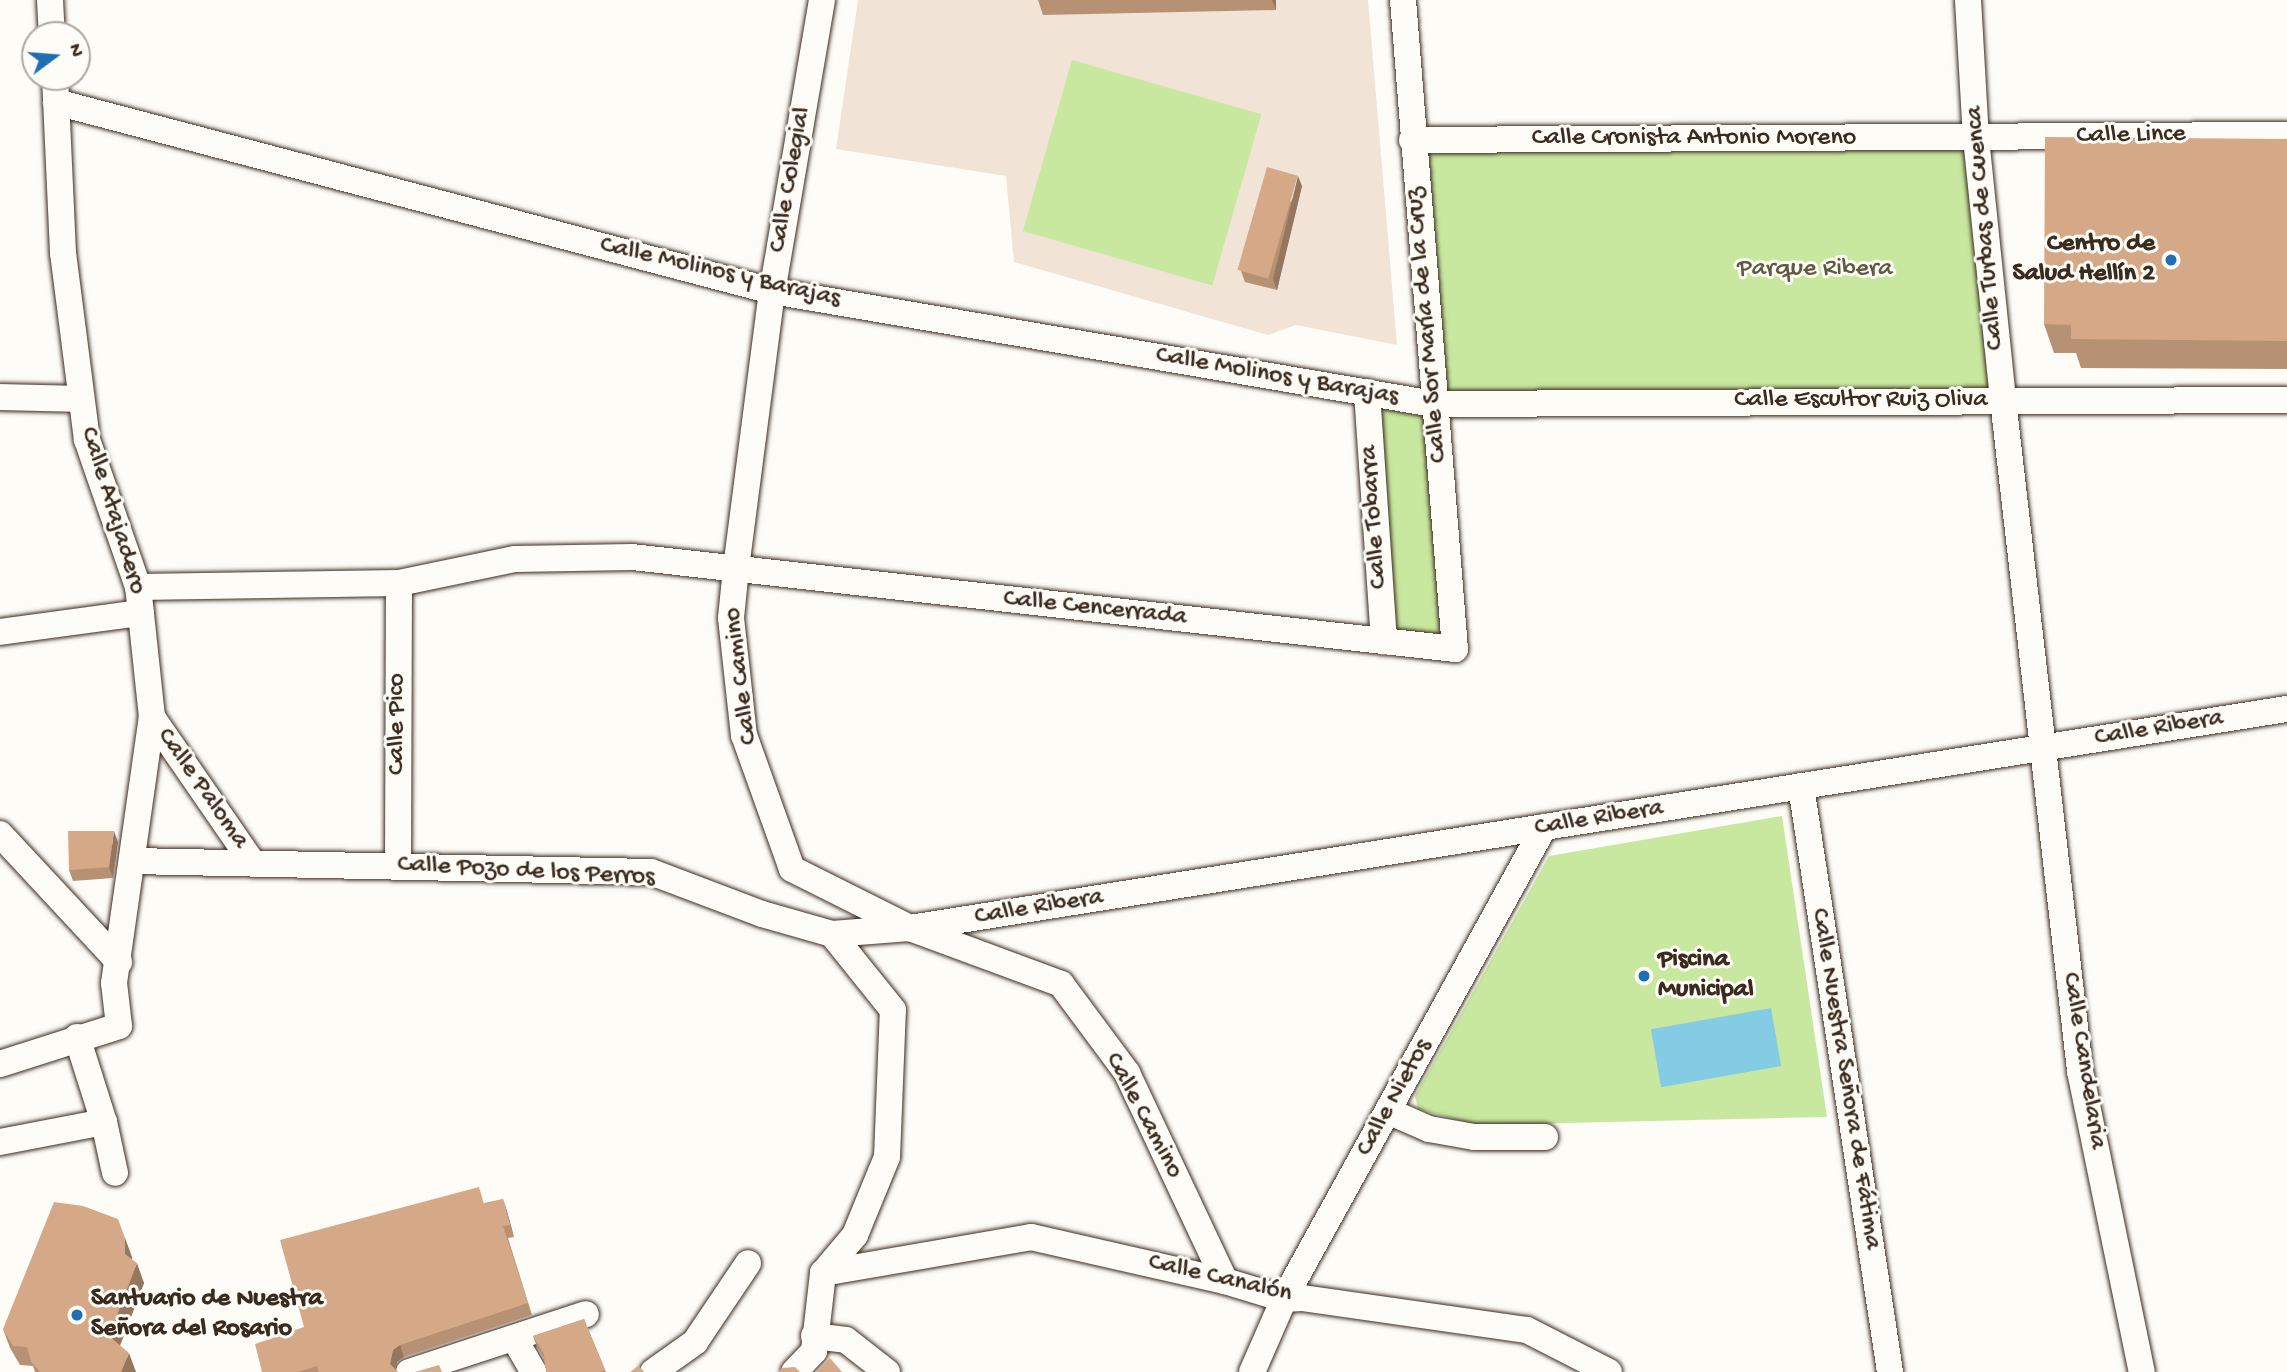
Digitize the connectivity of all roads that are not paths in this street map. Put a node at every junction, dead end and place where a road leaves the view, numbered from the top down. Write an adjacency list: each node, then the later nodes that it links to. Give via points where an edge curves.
1 (50, 0): 5 (street)
2 (822, 0): 11 (street, Calle Colegial)
3 (1403, 0): 10 (street, Calle Sor María de la Cruz)
4 (1968, 0): 9 (street, Calle Turbas de Cuenca)
5 (51, 21)
6 (56, 91): 14 (street, Calle Atajadero, via 63,253)
7 (63, 91): 11 (street, Calle Molinos y Barajas)
8 (2287, 135): 9 (street, Calle Lince)
9 (1976, 138): 10 (street, Calle Cronista Antonio Moreno); 15 (street, Calle Turbas de Cuenca)
10 (1412, 141): 17 (street, Calle Sor María de la Cruz)
11 (772, 291): 12 (street, Calle Molinos y Barajas); 18 (street, Calle Colegial)
12 (1367, 393): 17 (street, Calle Molinos y Barajas); 23 (street, Calle Tobarra)
13 (0, 397): 14 (street)
14 (81, 399): 20 (street, Calle Atajadero, via 87,440)
15 (2003, 400): 16 (street, Calle Escultor Ruiz Oliva); 17 (street, Calle Escultor Ruiz Oliva); 27 (street, Calle Turbas de Cuenca)
16 (2287, 400)
17 (1434, 404): 24 (street, Calle Sor María de la Cruz)
18 (736, 568): 19 (street, Calle Camino, via 632,557 515,559); 23 (street, Calle Cencerrada); 34 (street, Calle Camino, via 731,618 744,735 792,869)
19 (399, 583): 20 (street, Calle Camino); 33 (street, Calle Pico)
20 (138, 587): 21 (street, Calle Atajadero)
21 (141, 613): 22 (street); 26 (street, Calle Atajadero)
22 (0, 632)
23 (1384, 641): 24 (street, Calle Cencerrada)
24 (1455, 649)
25 (2287, 709): 27 (street, Calle Ribera)
26 (152, 717): 31 (street, Calle Atajadero); 32 (street, Calle Paloma)
27 (2044, 747): 28 (street, Calle Ribera); 59 (street, Calle Candelaria, via 2080,1071)
28 (1801, 786): 29 (street, Calle Ribera); 58 (street, Calle Nuestra Señora de Fátima)
29 (1545, 827): 34 (street, Calle Ribera); 39 (street, Calle Nietos)
30 (0, 834): 36 (street)
31 (133, 861): 32 (street, Calle Pozo de los Perros); 36 (street, Calle Atajadero)
32 (252, 862): 33 (street, Calle Pozo de los Perros)
33 (398, 865): 35 (street, Calle Pozo de los Perros, via 651,872 762,914)
34 (910, 928): 35 (street, Calle Pozo de los Perros); 46 (street, Calle Camino, via 1061,984 1127,1073)
35 (832, 934): 45 (street, via 892,1010 887,1157 855,1234)
36 (118, 962): 37 (street, Calle Atajadero, via 114,983 118,1026)
37 (77, 1037): 38 (street); 40 (street)
38 (0, 1064)
39 (1388, 1111): 41 (street, via 1429,1129 1474,1137); 47 (street, Calle Nietos)
40 (104, 1122): 42 (street); 43 (street)
41 (1545, 1137)
42 (0, 1142)
43 (115, 1173)
44 (748, 1263): 53 (street, via 695,1342)
45 (823, 1273): 46 (street, Calle Canalón, via 1031,1237); 49 (street)
46 (1225, 1280): 47 (street, Calle Canalón)
47 (1284, 1299): 56 (street, Calle Nietos); 57 (street, Calle Canalón, via 1527,1330)
48 (586, 1314): 50 (street)
49 (814, 1336): 54 (street, via 814,1351); 55 (street, via 846,1340)
50 (514, 1338): 51 (street); 52 (street)
51 (409, 1372)
52 (534, 1372)
53 (653, 1372)
54 (794, 1372)
55 (887, 1372)
56 (1252, 1372)
57 (1609, 1372)
58 (1889, 1372)
59 (2142, 1372)

